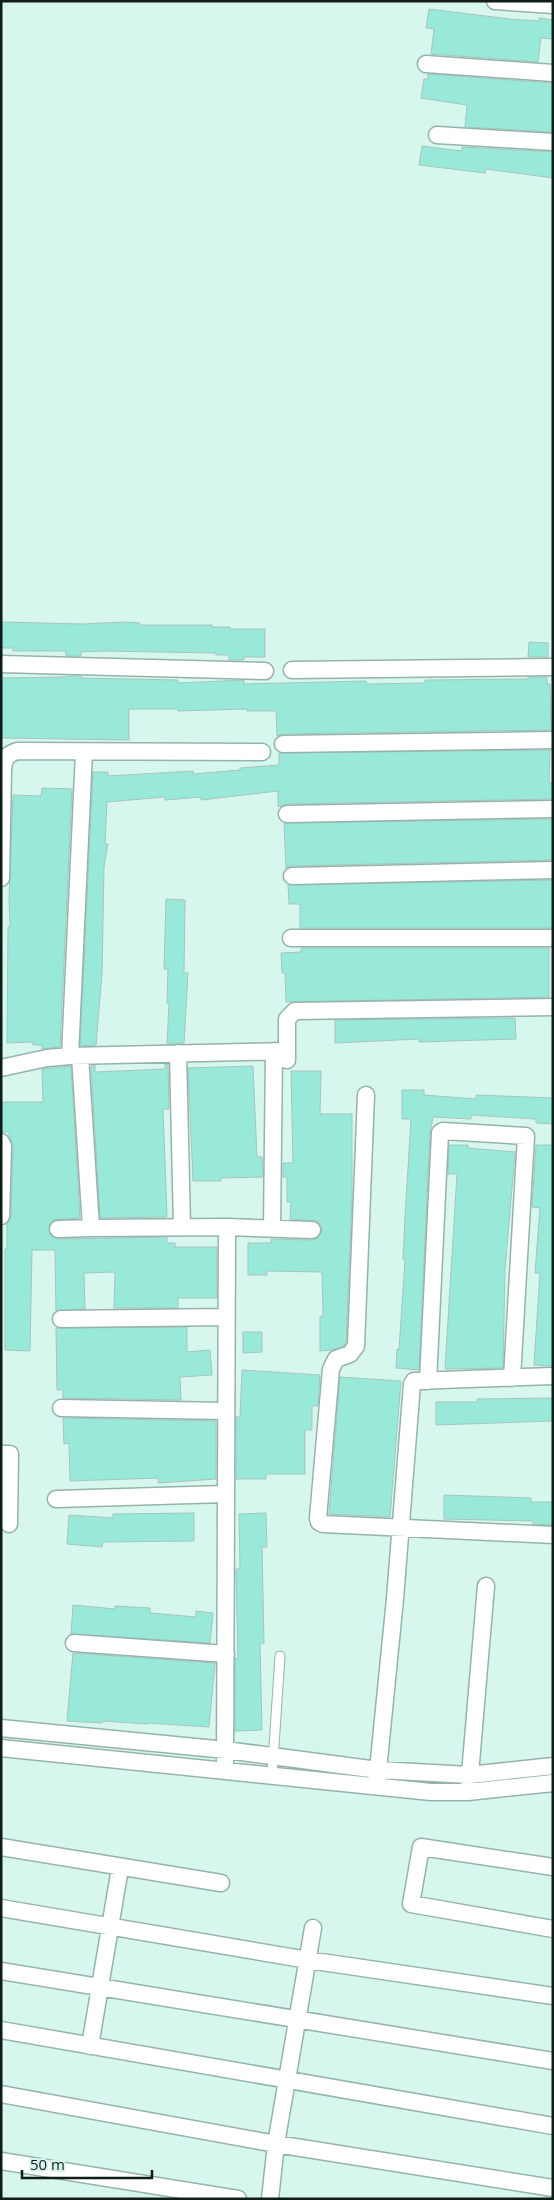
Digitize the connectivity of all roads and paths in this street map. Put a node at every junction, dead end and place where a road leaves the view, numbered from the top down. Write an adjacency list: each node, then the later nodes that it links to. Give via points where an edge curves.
1 (495, 1): 2 (street)
2 (553, 5)
3 (426, 64): 4 (street)
4 (553, 73)
5 (437, 135): 6 (street)
6 (553, 142)
7 (1, 664): 10 (street)
8 (553, 667): 9 (street)
9 (292, 670)
10 (265, 671)
11 (553, 740): 12 (street)
12 (283, 744)
13 (84, 752): 14 (street); 19 (street, via 17,751 8,754 4,760); 25 (street)
14 (262, 752)
15 (553, 809): 16 (street)
16 (286, 814)
17 (553, 870): 18 (street)
18 (292, 876)
19 (1, 878)
20 (291, 938): 21 (street)
21 (553, 938)
22 (553, 1007): 24 (street, via 295,1011 287,1019)
23 (178, 1053): 24 (street); 25 (street); 31 (street)
24 (282, 1054): 33 (street)
25 (75, 1056): 26 (street, via 31,1060); 32 (street)
26 (1, 1068)
27 (366, 1095): 47 (street, via 356,1346 350,1354 336,1359 331,1369 318,1518 323,1524)
28 (1, 1142): 29 (street)
29 (1, 1216)
30 (227, 1226): 31 (street); 33 (street); 36 (street)
31 (182, 1227): 32 (street)
32 (91, 1228): 34 (street)
33 (272, 1228): 35 (street)
34 (58, 1229)
35 (312, 1230)
36 (226, 1317): 37 (street); 42 (street)
37 (62, 1319)
38 (553, 1376): 39 (street)
39 (512, 1378): 40 (street); 40 (street, via 526,1136 443,1132 440,1133)
40 (428, 1381): 47 (street, via 412,1384)
41 (61, 1408): 42 (street)
42 (226, 1411): 44 (street)
43 (1, 1454): 46 (street, via 10,1454)
44 (225, 1494): 45 (street); 51 (street)
45 (56, 1499)
46 (9, 1524)
47 (401, 1526): 48 (street); 59 (street)
48 (553, 1535)
49 (486, 1586): 62 (street)
50 (74, 1643): 51 (street)
51 (226, 1654): 55 (street)
52 (280, 1656): 56 (lane)
53 (1, 1728): 55 (street)
54 (1, 1748): 60 (street)
55 (226, 1750): 56 (street); 60 (street)
56 (274, 1756): 59 (street); 61 (lane)
57 (553, 1757): 58 (street)
58 (553, 1766): 62 (street); 63 (street)
59 (378, 1770): 62 (street); 65 (street)
60 (225, 1771): 61 (street)
61 (272, 1776): 65 (street)
62 (469, 1776): 66 (street)
63 (553, 1778)
64 (553, 1783): 66 (street)
65 (376, 1787): 66 (street)
66 (468, 1792)
67 (1, 1847): 69 (street)
68 (553, 1867): 74 (street, via 420,1846 411,1904)
69 (120, 1868): 70 (street); 72 (street)
70 (220, 1883)
71 (1, 1908): 72 (street)
72 (111, 1925): 75 (street); 77 (street)
73 (313, 1928): 75 (street)
74 (553, 1930)
75 (308, 1960): 78 (street); 79 (street)
76 (1, 1971): 77 (street)
77 (100, 1988): 79 (street); 81 (street)
78 (553, 1996)
79 (298, 2020): 82 (street); 83 (street)
80 (1, 2030): 81 (street)
81 (90, 2046): 83 (street)
82 (553, 2062)
83 (287, 2080): 85 (street); 86 (street)
84 (1, 2094): 86 (street)
85 (553, 2126)
86 (276, 2144): 88 (street); 90 (street)
87 (1, 2161): 89 (street)
88 (553, 2188)
89 (238, 2199)
90 (270, 2199)

